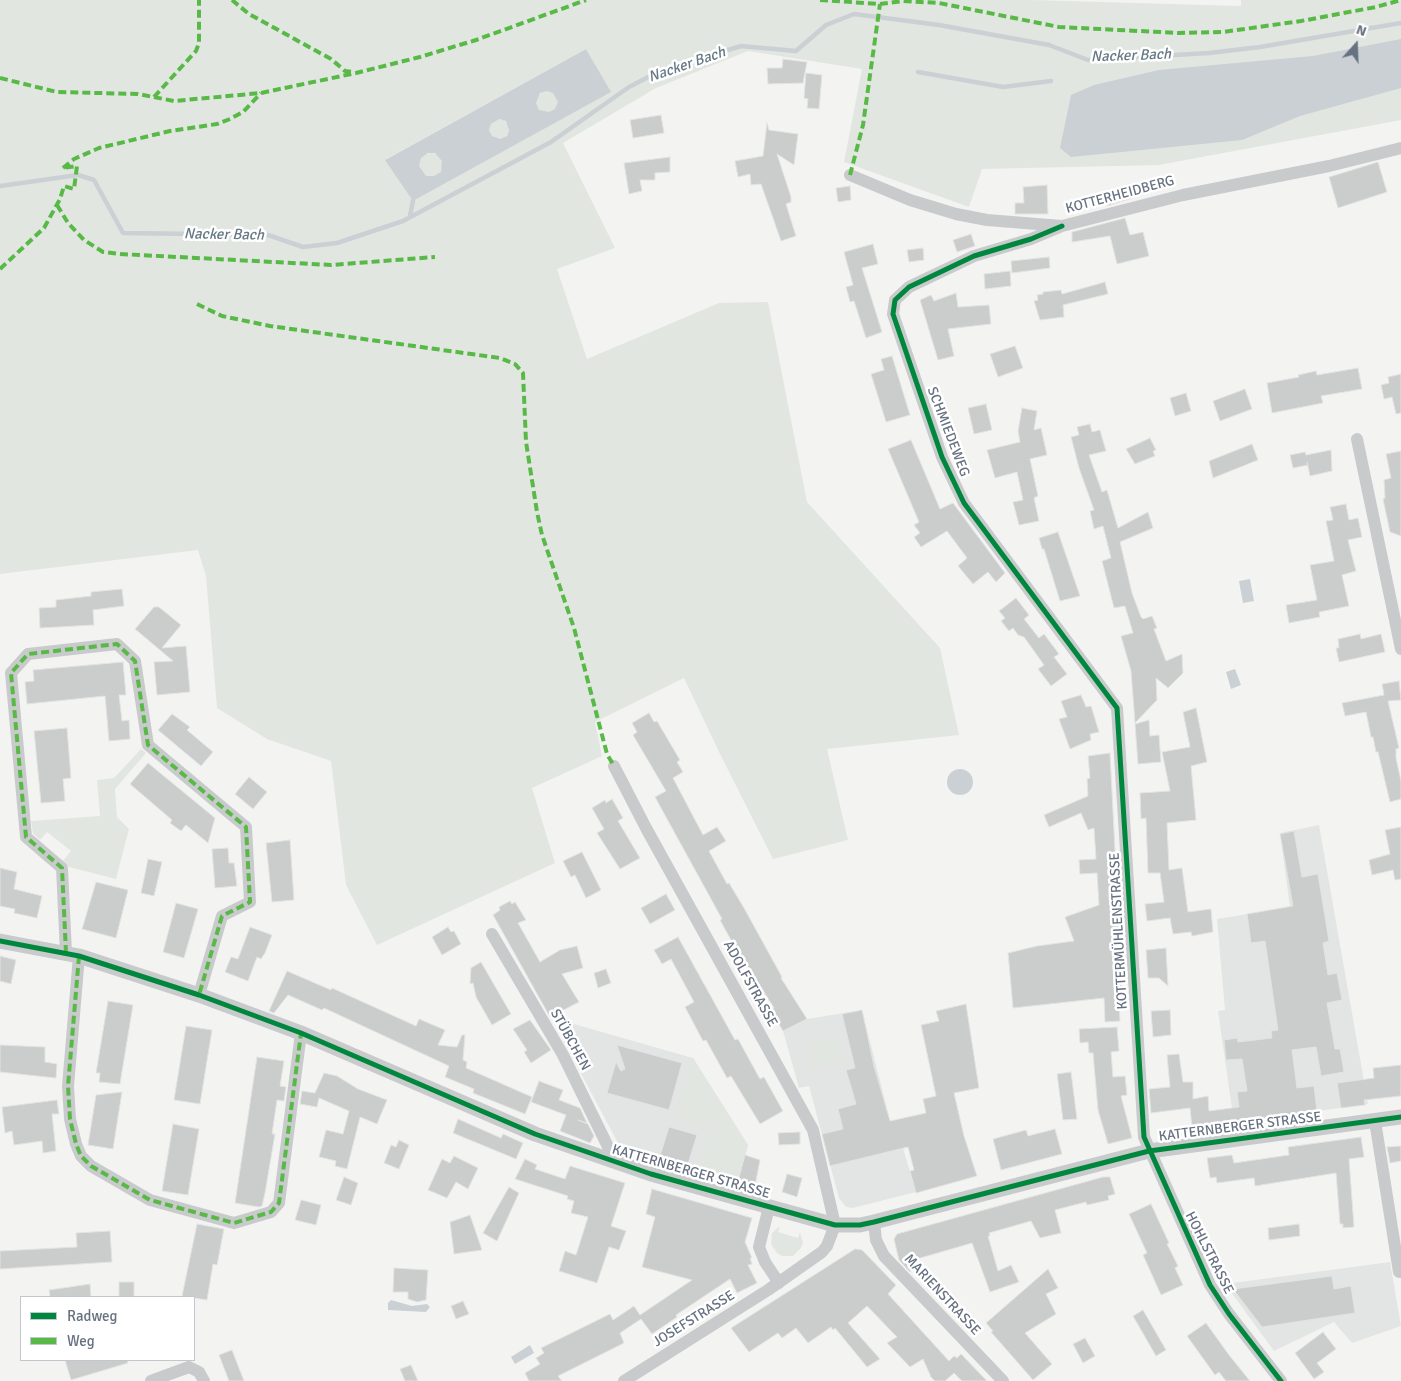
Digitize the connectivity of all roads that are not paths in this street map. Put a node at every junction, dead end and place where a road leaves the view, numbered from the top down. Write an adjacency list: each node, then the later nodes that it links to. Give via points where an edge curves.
1 (1401, 148): 3 (street, KOTTERHEIDBERG, via 1183,195)
2 (850, 175): 3 (street, KOTTERHEIDBERG, via 910,200 956,214)
3 (1062, 226): 6 (street, SCHMIEDEWEG, via 974,256 909,287 894,300 893,314 942,457 964,503)
4 (1357, 439): 5 (street)
5 (1401, 649)
6 (1117, 708): 15 (street, KOTTERMÜHLENSTRASSE, via 1144,1137)
7 (614, 766): 19 (street, ADOLFSTRASSE, via 813,1130)
8 (492, 934): 16 (street, STÜBCHEN, via 563,1055)
9 (0, 941): 10 (street, KATTERNBERGER STRASSE)
10 (72, 955): 11 (street, KATTERNBERGER STRASSE); 11 (street, via 62,868 26,837 11,673 28,654 117,644 136,661 148,746 246,827 250,902 222,916); 12 (street, via 68,1086 70,1119 76,1144 92,1166 150,1200 234,1224 271,1212 279,1203)
11 (199, 995): 12 (street, KATTERNBERGER STRASSE)
12 (301, 1033): 16 (street, KATTERNBERGER STRASSE, via 535,1134)
13 (1401, 1117): 14 (street, KATTERNBERGER STRASSE)
14 (1375, 1121): 15 (street, KATTERNBERGER STRASSE); 20 (street)
15 (1149, 1151): 18 (street, KATTERNBERGER STRASSE); 26 (street, HOHLSTRASSE, via 1210,1285)
16 (616, 1163): 17 (street, KATTERNBERGER STRASSE)
17 (769, 1207): 19 (street, KATTERNBERGER STRASSE); 21 (street, via 759,1247)
18 (874, 1222): 19 (street, KATTERNBERGER STRASSE); 25 (street, MARIENSTRASSE, via 876,1240 884,1256)
19 (835, 1225): 21 (street, JOSEFSTRASSE, via 822,1252)
20 (1398, 1272)
21 (779, 1283): 24 (street, JOSEFSTRASSE)
22 (151, 1381): 23 (street, via 189,1367 199,1372)
23 (204, 1381)
24 (624, 1381)
25 (1003, 1381)
26 (1281, 1381)

